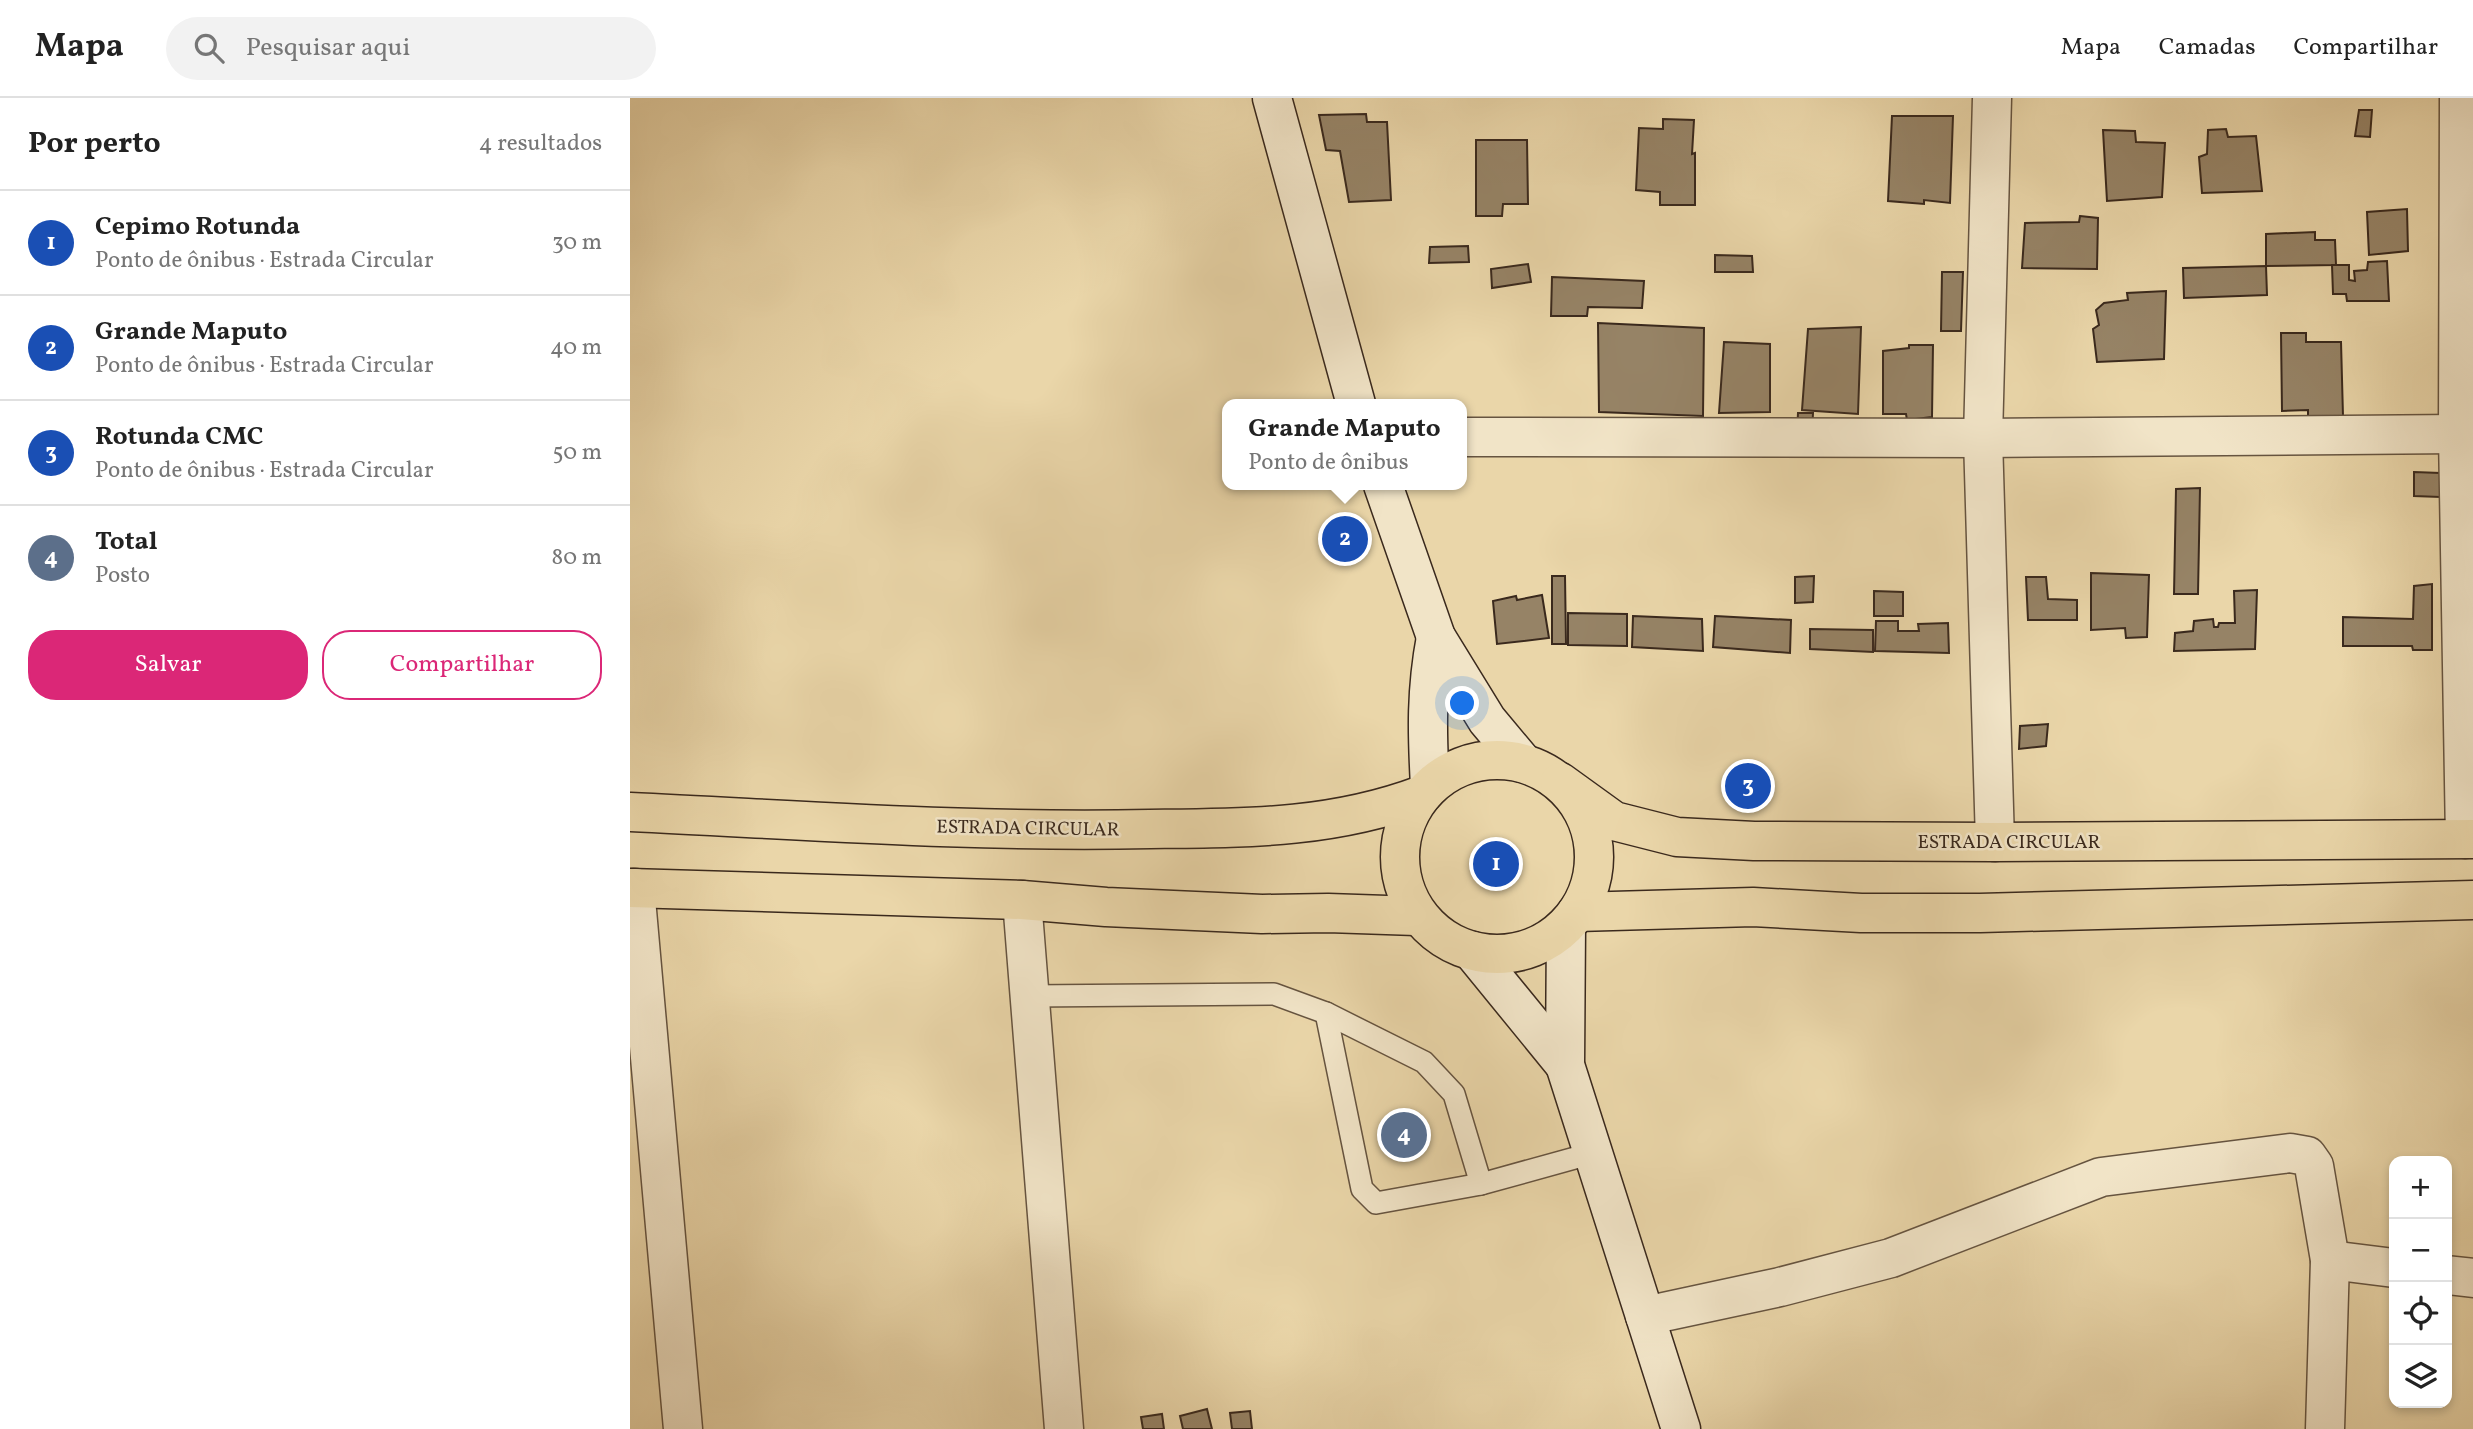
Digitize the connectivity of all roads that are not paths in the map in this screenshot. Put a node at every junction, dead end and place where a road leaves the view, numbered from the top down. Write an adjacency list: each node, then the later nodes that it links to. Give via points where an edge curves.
1 (1272, 98): 4 (street)
2 (1992, 98): 7 (street)
3 (2459, 98): 5 (street)
4 (1355, 399)
5 (2458, 434): 7 (street); 14 (street)
6 (1467, 437): 7 (street)
7 (1983, 438): 15 (street)
8 (1385, 490): 9 (street)
9 (1436, 637): 10 (street, via 1487,720); 12 (street, via 1428,678)
10 (1523, 763): 11 (main road); 12 (main road, via 1473,762 1450,771)
11 (1560, 782): 15 (main road, ESTRADA CIRCULAR, via 1614,821 1676,837); 20 (main road, via 1583,810 1594,844 1592,879)
12 (1426, 790): 13 (main road, ESTRADA CIRCULAR, via 1352,816 1262,827 1060,831); 19 (main road, via 1402,831 1400,871)
13 (630, 812)
14 (2469, 839): 15 (main road, ESTRADA CIRCULAR)
15 (1995, 842)
16 (633, 888): 17 (main road); 32 (street)
17 (1021, 900): 19 (main road, via 1262,914); 22 (street)
18 (2473, 900): 20 (main road, via 1980,914 1753,907)
19 (1416, 916): 21 (main road, via 1450,943)
20 (1571, 919): 21 (main road, via 1538,945 1506,953); 24 (street)
21 (1472, 951): 24 (street)
22 (1029, 996): 23 (lane, via 1275,995); 33 (street)
23 (1326, 1013): 26 (lane, via 1424,1062 1454,1094); 26 (lane, via 1362,1189 1376,1203)
24 (1565, 1065): 25 (street)
25 (1594, 1153): 26 (lane); 31 (street)
26 (1481, 1184)
27 (2330, 1260): 28 (street); 31 (street, via 2314,1166 2307,1156 2290,1153 2101,1177 1891,1258); 35 (street)
28 (2389, 1267)
29 (2452, 1276): 30 (street)
30 (2473, 1278)
31 (1646, 1316): 34 (street)
32 (684, 1429)
33 (1064, 1429)
34 (1681, 1429)
35 (2325, 1429)

